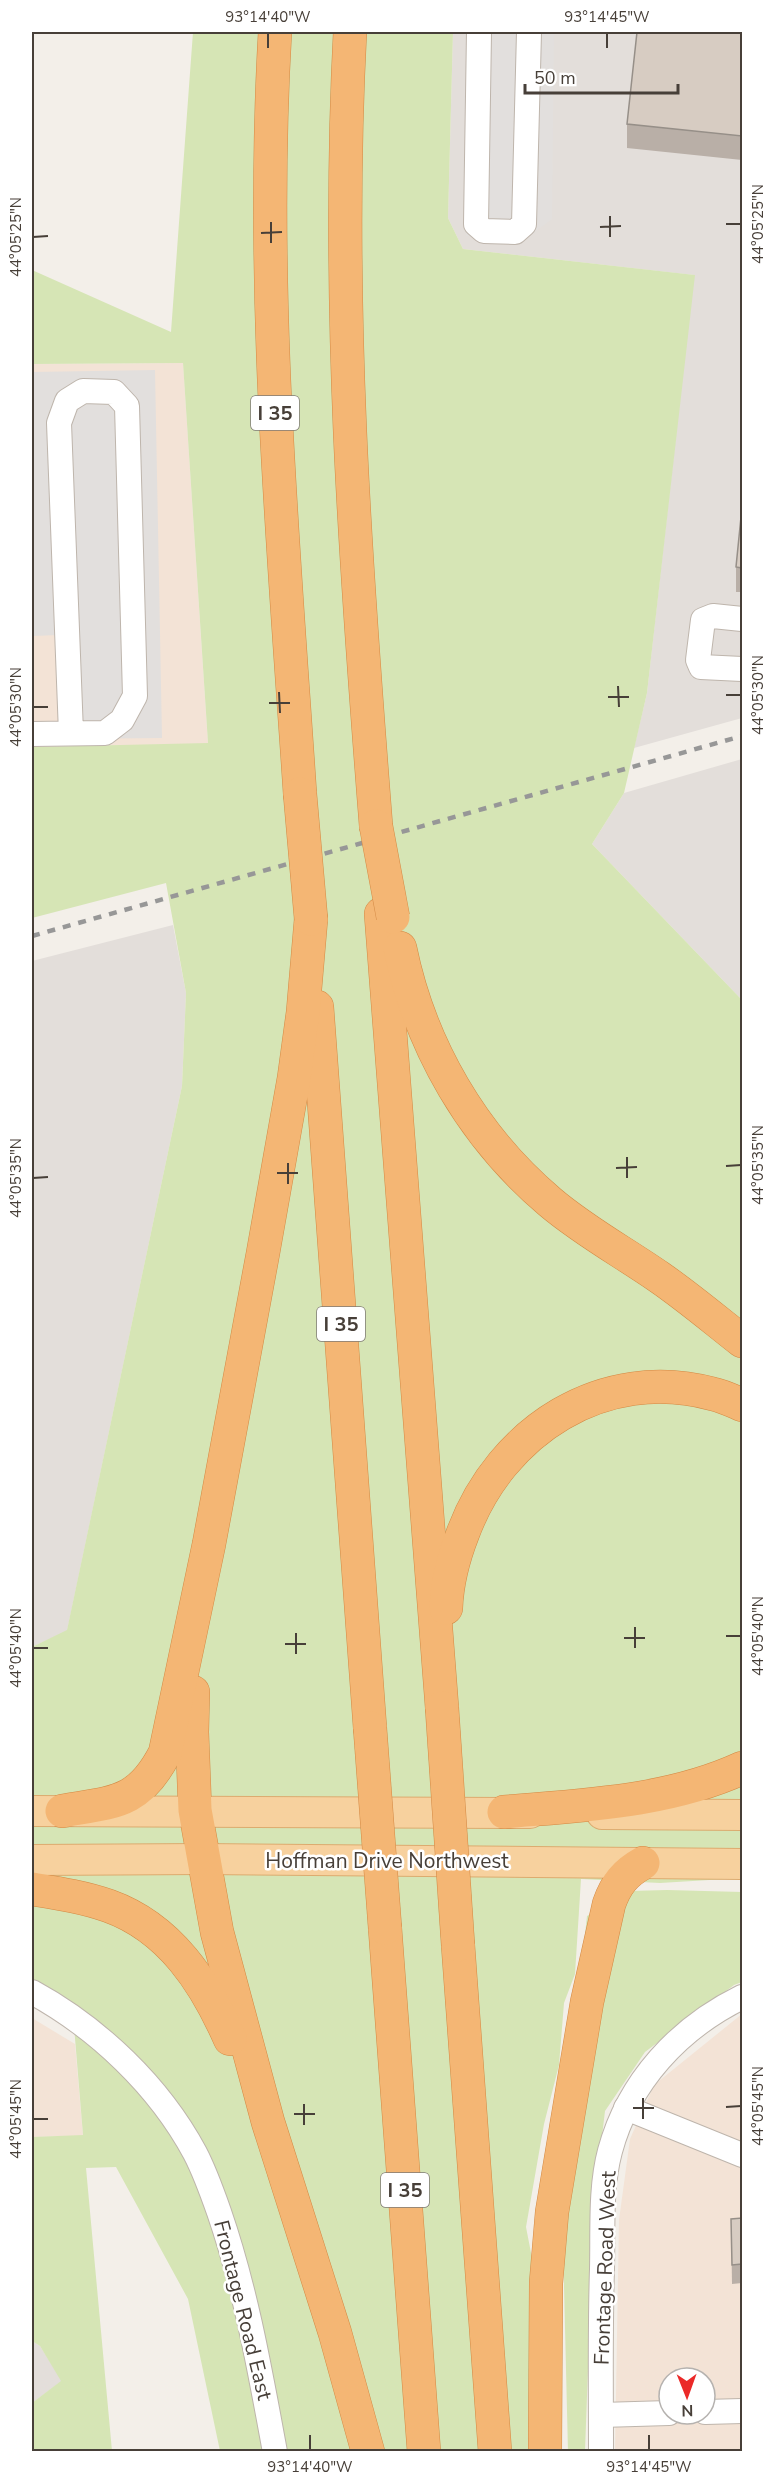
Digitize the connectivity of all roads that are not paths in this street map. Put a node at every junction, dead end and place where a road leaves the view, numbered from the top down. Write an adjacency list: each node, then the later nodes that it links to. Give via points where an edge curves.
1 (275, 32): 10 (highway, I 35, bridge, via 269,171 272,349)
2 (350, 32): 9 (highway, bridge, via 344,208 345,339 367,714)
3 (479, 32): 4 (street, via 476,224 484,231 495,232 515,232 524,224)
4 (529, 32)
5 (742, 619): 6 (street, via 713,616 703,620 698,660 701,667)
6 (742, 669)
7 (71, 733): 7 (street, via 105,733 122,720 135,696 127,406 114,392 84,391 67,401 59,423); 8 (street)
8 (32, 734)
9 (387, 916): 11 (highway, via 418,1015 457,1094 495,1147 549,1201 582,1227 661,1278); 14 (highway)
10 (311, 919): 13 (highway, via 294,1078); 36 (highway, I 35, bridge)
11 (742, 1341)
12 (742, 1405): 14 (highway, via 680,1388 615,1392 556,1416 508,1457 481,1493 456,1552 446,1597)
13 (209, 1544): 16 (highway, via 193,1689); 17 (highway, via 165,1753 159,1765 148,1782 115,1802)
14 (442, 1708): 37 (highway, bridge)
15 (742, 1768): 18 (highway, via 676,1792 618,1802)
16 (195, 1810): 17 (main road); 18 (main road); 20 (highway)
17 (47, 1811)
18 (504, 1812): 19 (main road)
19 (742, 1815)
20 (203, 1859): 21 (main road, Hoffman Drive Northwest); 22 (main road, Hoffman Drive Northwest); 28 (highway, via 217,1932)
21 (32, 1860)
22 (643, 1863): 23 (main road, Hoffman Drive Northwest); 38 (highway, via 622,1878 609,1904 561,2149 546,2283)
23 (742, 1864)
24 (32, 1889): 28 (highway, via 110,1906 144,1924 175,1948 213,2002)
25 (32, 1992): 34 (street, Frontage Road East, via 94,2032 137,2074 165,2107 195,2153 233,2251)
26 (742, 1997): 27 (street, Frontage Road West, via 697,2024 670,2048 651,2067)
27 (627, 2108): 29 (street); 33 (street, Frontage Road West, via 609,2152 605,2182)
28 (268, 2122): 35 (highway)
29 (742, 2155)
30 (742, 2411): 31 (street)
31 (717, 2412)
32 (657, 2413): 33 (street)
33 (601, 2415): 39 (street, Frontage Road West)
34 (275, 2451)
35 (368, 2451)
36 (424, 2451)
37 (495, 2451)
38 (545, 2451)
39 (601, 2451)

